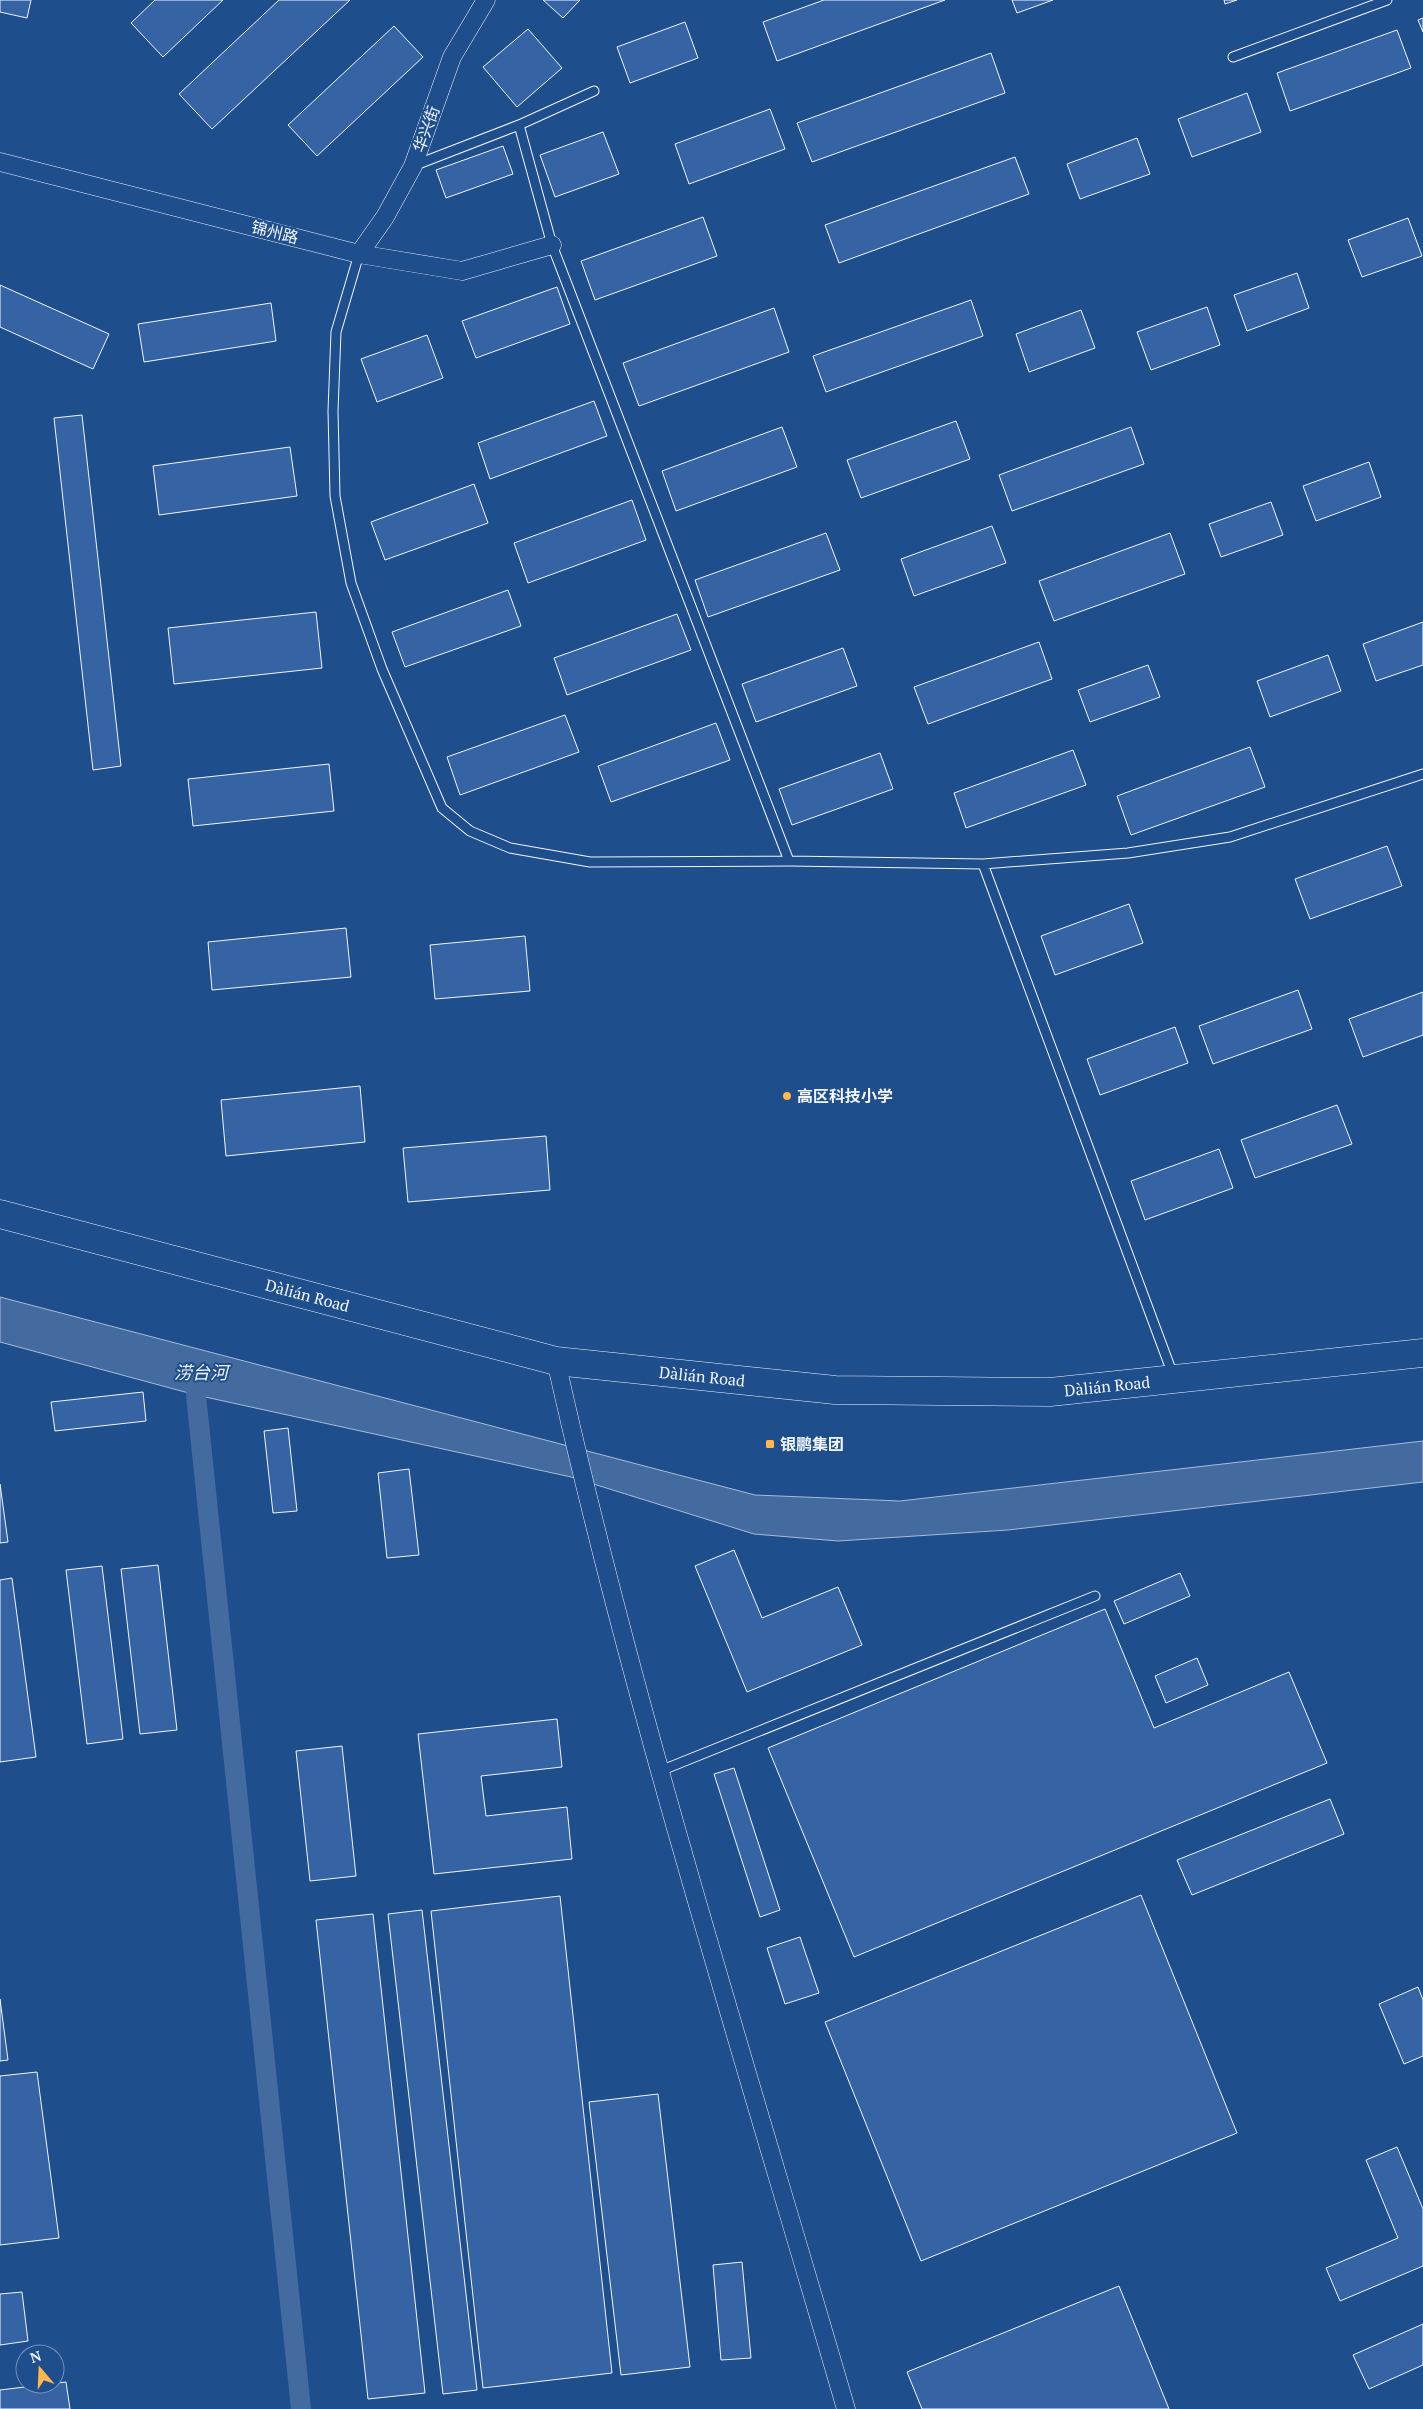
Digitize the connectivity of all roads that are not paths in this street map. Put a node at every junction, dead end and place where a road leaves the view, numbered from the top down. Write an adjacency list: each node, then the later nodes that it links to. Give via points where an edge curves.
1 (486, 0): 7 (street, 华兴街, via 452,57)
2 (1387, 0): 3 (lane)
3 (1233, 57)
4 (594, 91): 5 (lane)
5 (519, 125): 7 (lane); 8 (lane)
6 (0, 162): 9 (street, 锦州路)
7 (412, 166): 9 (street, 华兴街, via 385,217)
8 (552, 245): 9 (street, 锦州路, via 462,271); 11 (lane)
9 (359, 254): 11 (lane, via 336,332 333,411 335,496 351,583 382,669 442,808 470,832 510,848 590,862)
10 (1423, 774): 12 (lane, via 1230,837 1128,853)
11 (789, 861): 12 (lane)
12 (983, 864): 16 (lane)
13 (0, 1214): 15 (main road, Dàlián Road)
14 (1423, 1353): 16 (main road, Dàlián Road)
15 (556, 1361): 16 (main road, Dàlián Road, via 834,1390 1050,1392); 18 (street)
16 (1174, 1379)
17 (1095, 1596): 18 (lane)
18 (660, 1771): 19 (street)
19 (846, 2409)

